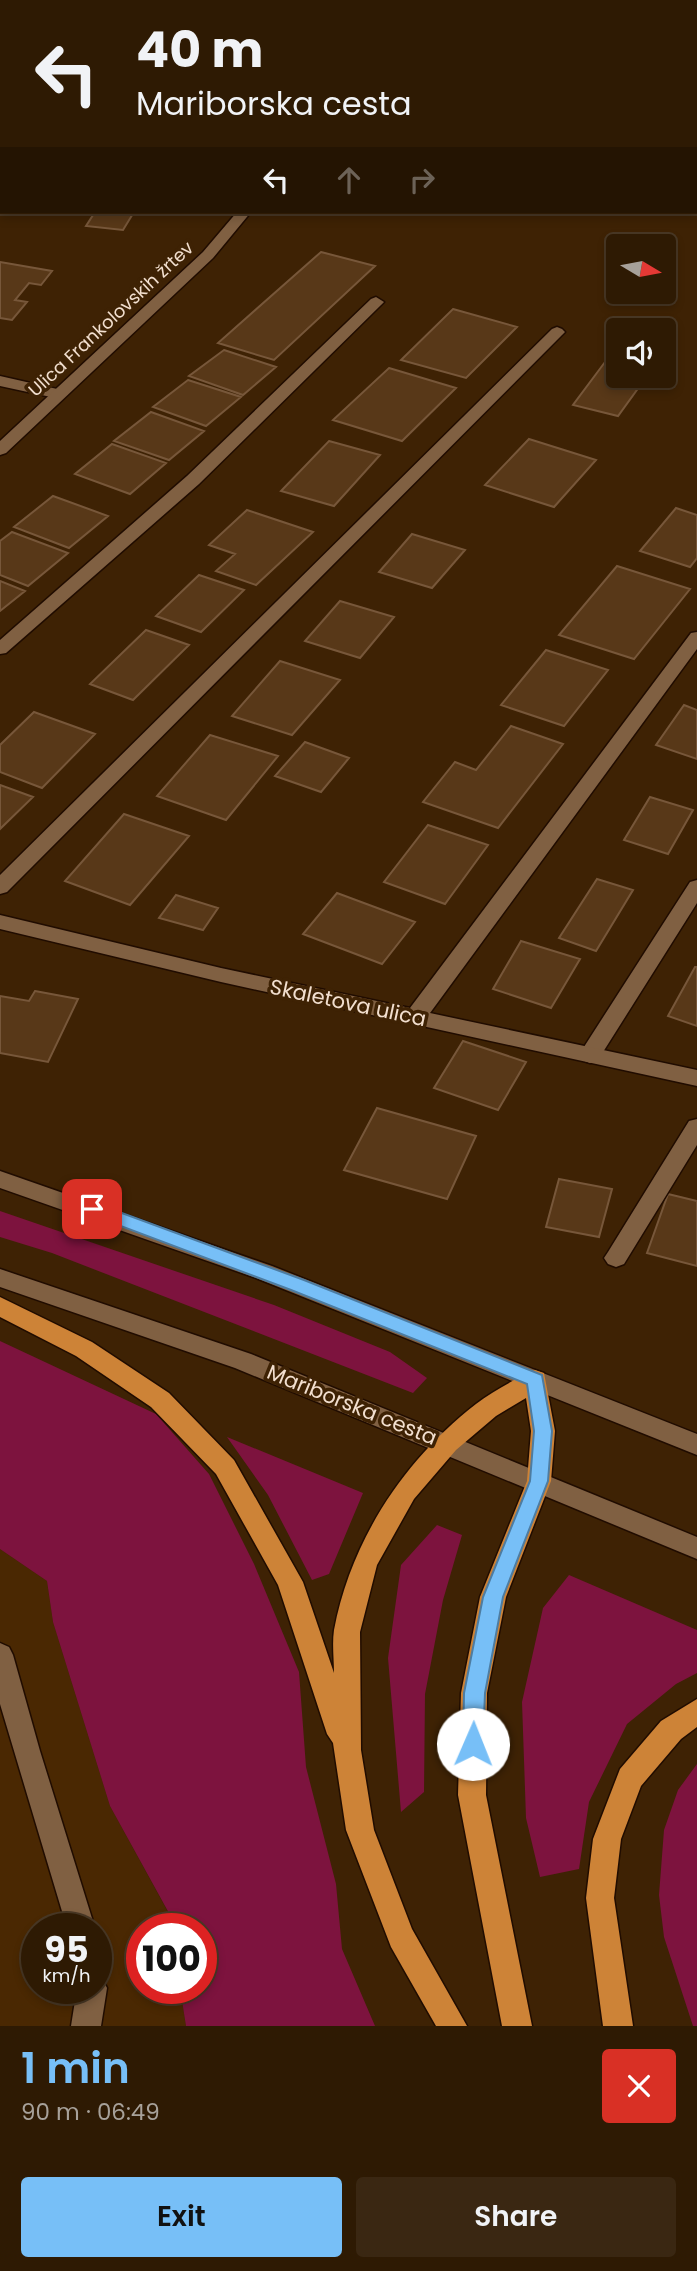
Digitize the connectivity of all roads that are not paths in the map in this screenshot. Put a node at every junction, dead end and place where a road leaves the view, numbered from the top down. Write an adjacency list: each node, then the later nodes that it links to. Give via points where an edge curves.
1 (242, 214): 5 (street, Ulica Frankolovskih žrtev, via 208,256)
2 (376, 302): 8 (street, via 193,480)
3 (558, 332): 9 (street)
4 (0, 381): 5 (street)
5 (60, 394): 6 (street, Ulica Frankolovskih žrtev)
6 (0, 450)
7 (697, 637): 12 (street)
8 (0, 649)
9 (0, 887)
10 (697, 887): 13 (street)
11 (0, 922): 12 (street, Skaletova ulica)
12 (415, 1017): 13 (street, Skaletova ulica)
13 (590, 1055): 14 (street, Skaletova ulica)
14 (697, 1079)
15 (697, 1127): 17 (street)
16 (0, 1179): 20 (street, via 298,1285)
17 (616, 1258)
18 (0, 1278): 21 (street, Mariborska cesta, via 243,1361)
19 (0, 1306): 27 (highway, via 85,1349 160,1400 225,1466 290,1582)
20 (535, 1380): 21 (highway, via 487,1409); 22 (street); 23 (highway, via 543,1431)
21 (447, 1443): 23 (street, Mariborska cesta); 27 (highway, via 405,1492 365,1563 347,1632)
22 (697, 1445)
23 (539, 1481): 24 (street, Mariborska cesta); 32 (highway, via 493,1597 474,1693 472,1795)
24 (697, 1548)
25 (0, 1655): 28 (street)
26 (697, 1711): 33 (highway, via 671,1730 630,1778 607,1839 600,1898)
27 (347, 1750): 31 (highway, via 360,1830 401,1937)
28 (76, 1913)
29 (89, 2004): 30 (street)
30 (86, 2026)
31 (452, 2026)
32 (517, 2026)
33 (618, 2026)

